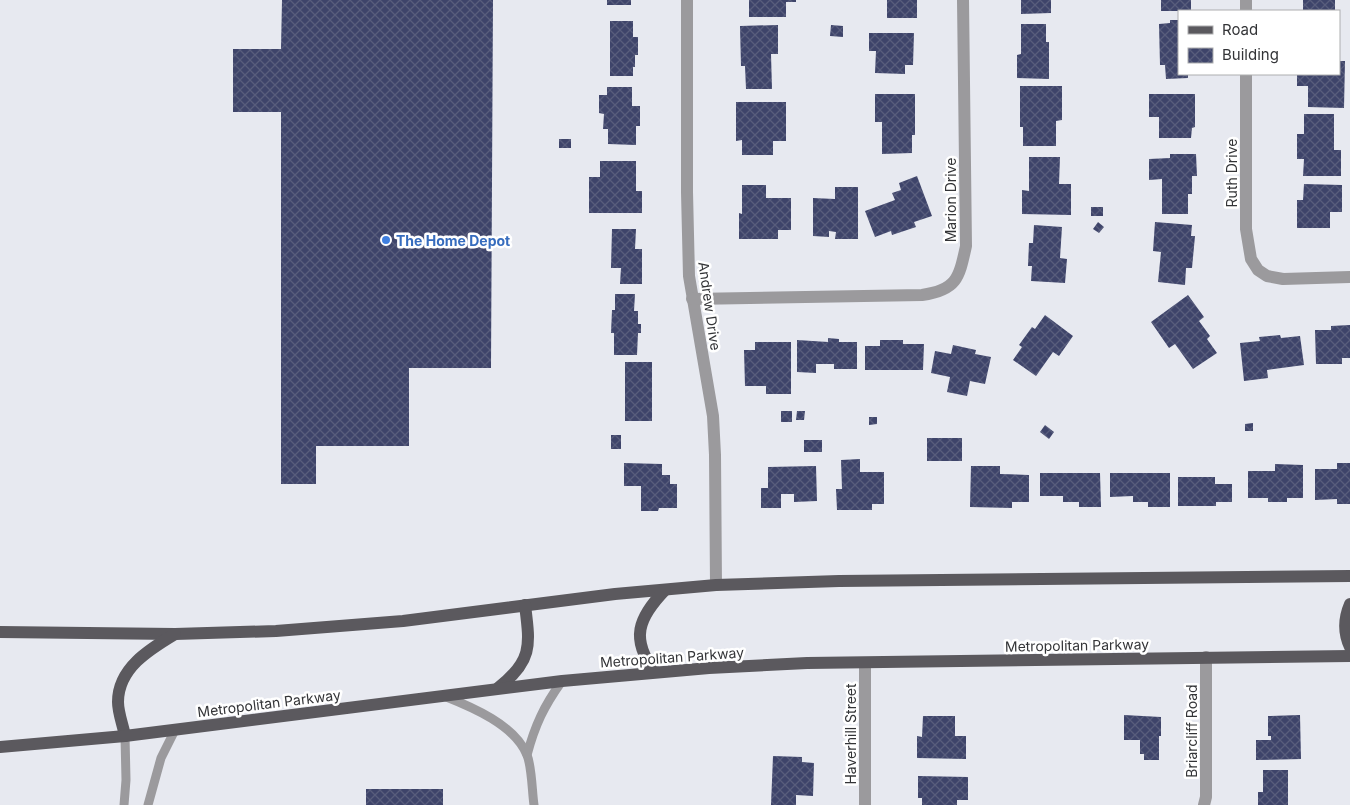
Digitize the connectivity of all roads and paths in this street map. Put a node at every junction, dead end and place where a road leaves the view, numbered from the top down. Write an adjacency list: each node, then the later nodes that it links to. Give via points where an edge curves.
1 (687, 0): 5 (street, Andrew Drive, via 687,201)
2 (963, 0): 5 (street, Marion Drive, via 966,246 956,282 946,289 922,295)
3 (1246, 75): 4 (street, Ruth Drive, via 1246,229 1251,259 1258,270 1283,279)
4 (1350, 277)
5 (692, 299): 7 (street, Andrew Drive, via 713,416)
6 (1350, 576): 7 (main road)
7 (716, 585): 8 (main road)
8 (664, 590): 9 (main road); 17 (main road, via 650,606 640,634 645,658)
9 (525, 604): 12 (main road, via 421,619 276,631); 19 (main road, via 528,652 513,677)
10 (1350, 604): 13 (main road, via 1345,622)
11 (0, 632): 12 (main road)
12 (175, 634): 22 (main road, via 139,658 127,672 118,702)
13 (1350, 647)
14 (1350, 656): 15 (main road, Metropolitan Parkway)
15 (1206, 657): 16 (main road, Metropolitan Parkway); 29 (street, Briarcliff Road)
16 (866, 663): 17 (main road, Metropolitan Parkway, via 778,664); 28 (street, Haverhill Street)
17 (655, 672): 18 (main road, Metropolitan Parkway)
18 (562, 681): 19 (main road, Metropolitan Parkway); 24 (lane, via 547,702)
19 (496, 690): 20 (main road, Metropolitan Parkway)
20 (443, 696): 21 (main road, Metropolitan Parkway); 24 (lane, via 476,708 503,726)
21 (174, 730): 22 (main road, Metropolitan Parkway); 26 (lane, via 161,758)
22 (125, 736): 23 (main road, Metropolitan Parkway); 25 (lane)
23 (0, 747)
24 (527, 755): 27 (lane)
25 (124, 805)
26 (148, 805)
27 (534, 805)
28 (865, 805)
29 (1204, 805)

